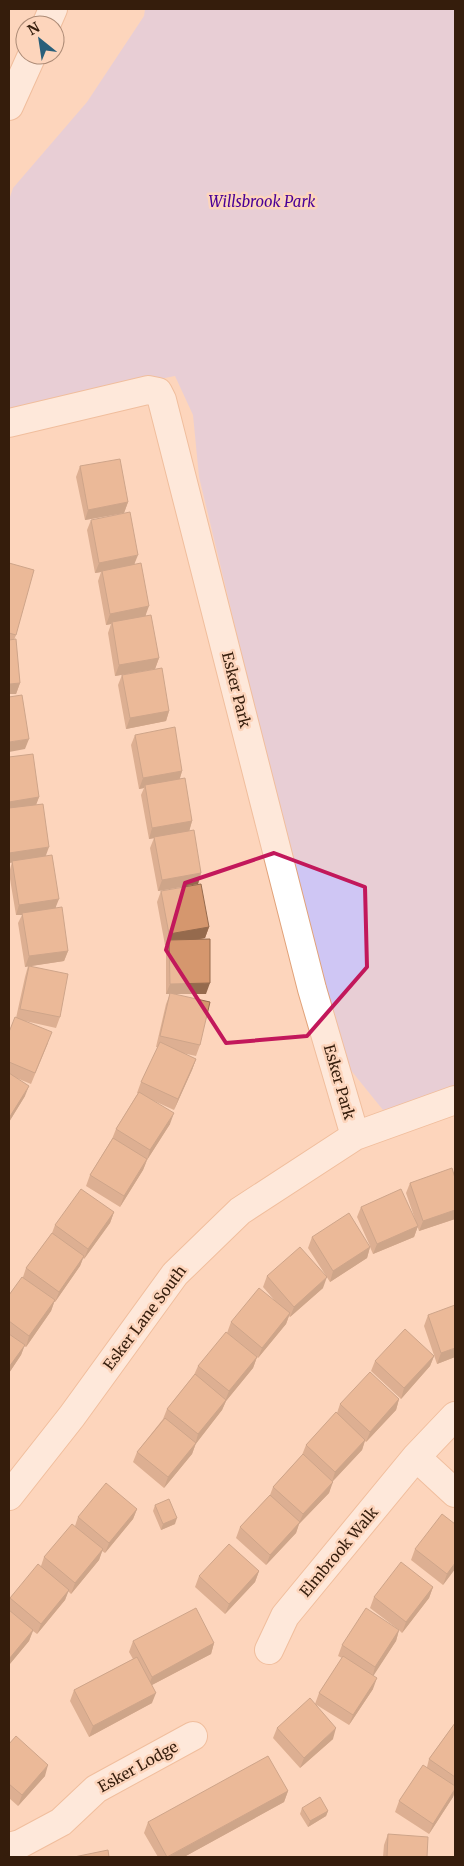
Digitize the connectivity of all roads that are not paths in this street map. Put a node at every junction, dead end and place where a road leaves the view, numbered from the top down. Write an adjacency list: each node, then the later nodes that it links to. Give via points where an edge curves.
1 (20, 65): 3 (main road)
2 (27, 65): 4 (main road)
3 (9, 97)
4 (9, 106)
5 (9, 423): 7 (main road, Esker Park, via 148,390 158,392 162,400 312,989)
6 (455, 1100): 7 (main road, Esker Lane South)
7 (355, 1136): 11 (main road, Esker Lane South, via 240,1211 181,1268)
8 (455, 1416): 9 (main road, Elmbrook Walk)
9 (416, 1457): 10 (main road); 12 (main road, Elmbrook Walk, via 285,1616)
10 (455, 1493)
11 (9, 1496)
12 (270, 1650)
13 (194, 1736): 14 (main road, Esker Lodge, via 96,1789 61,1822)
14 (9, 1847)

